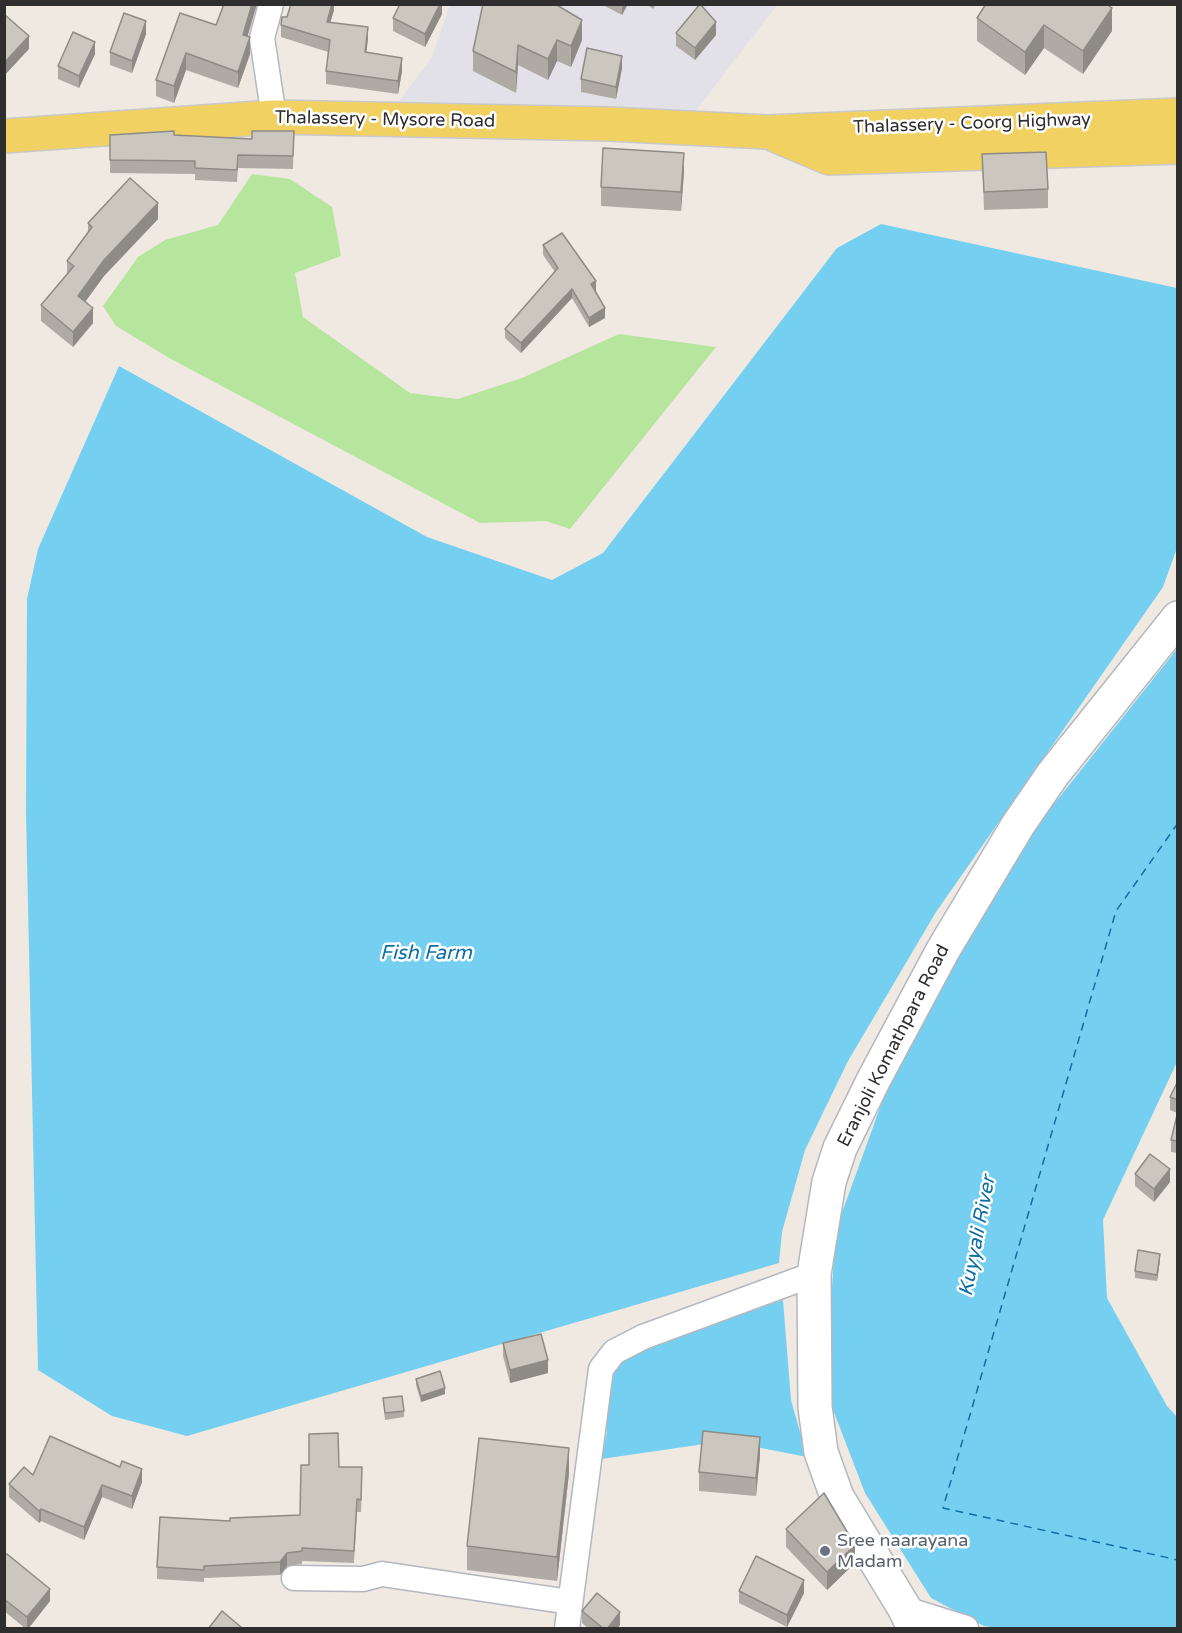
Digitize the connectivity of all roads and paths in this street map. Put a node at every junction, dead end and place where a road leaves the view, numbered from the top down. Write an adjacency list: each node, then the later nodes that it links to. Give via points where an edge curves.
1 (270, 4): 3 (street, via 262,38)
2 (1178, 115): 4 (main road, Thalassery - Coorg Highway)
3 (274, 117): 4 (main road, Thalassery - Mysore Road, via 609,124); 5 (main road, Thalassery - Mysore Road)
4 (767, 132): 6 (main road, via 829,158)
5 (4, 136)
6 (1178, 147)
7 (1178, 618): 8 (main road, Eranjoli Komathpara Road, via 1053,774 944,950 840,1148 829,1182)
8 (814, 1274): 10 (street, via 643,1337 614,1352 600,1369); 11 (main road, Eranjoli Komathpara Road, via 815,1407 821,1452 837,1497)
9 (294, 1578): 10 (street, via 363,1579 382,1574)
10 (570, 1602): 12 (street)
11 (909, 1619): 13 (street)
12 (567, 1629)
13 (966, 1629)

